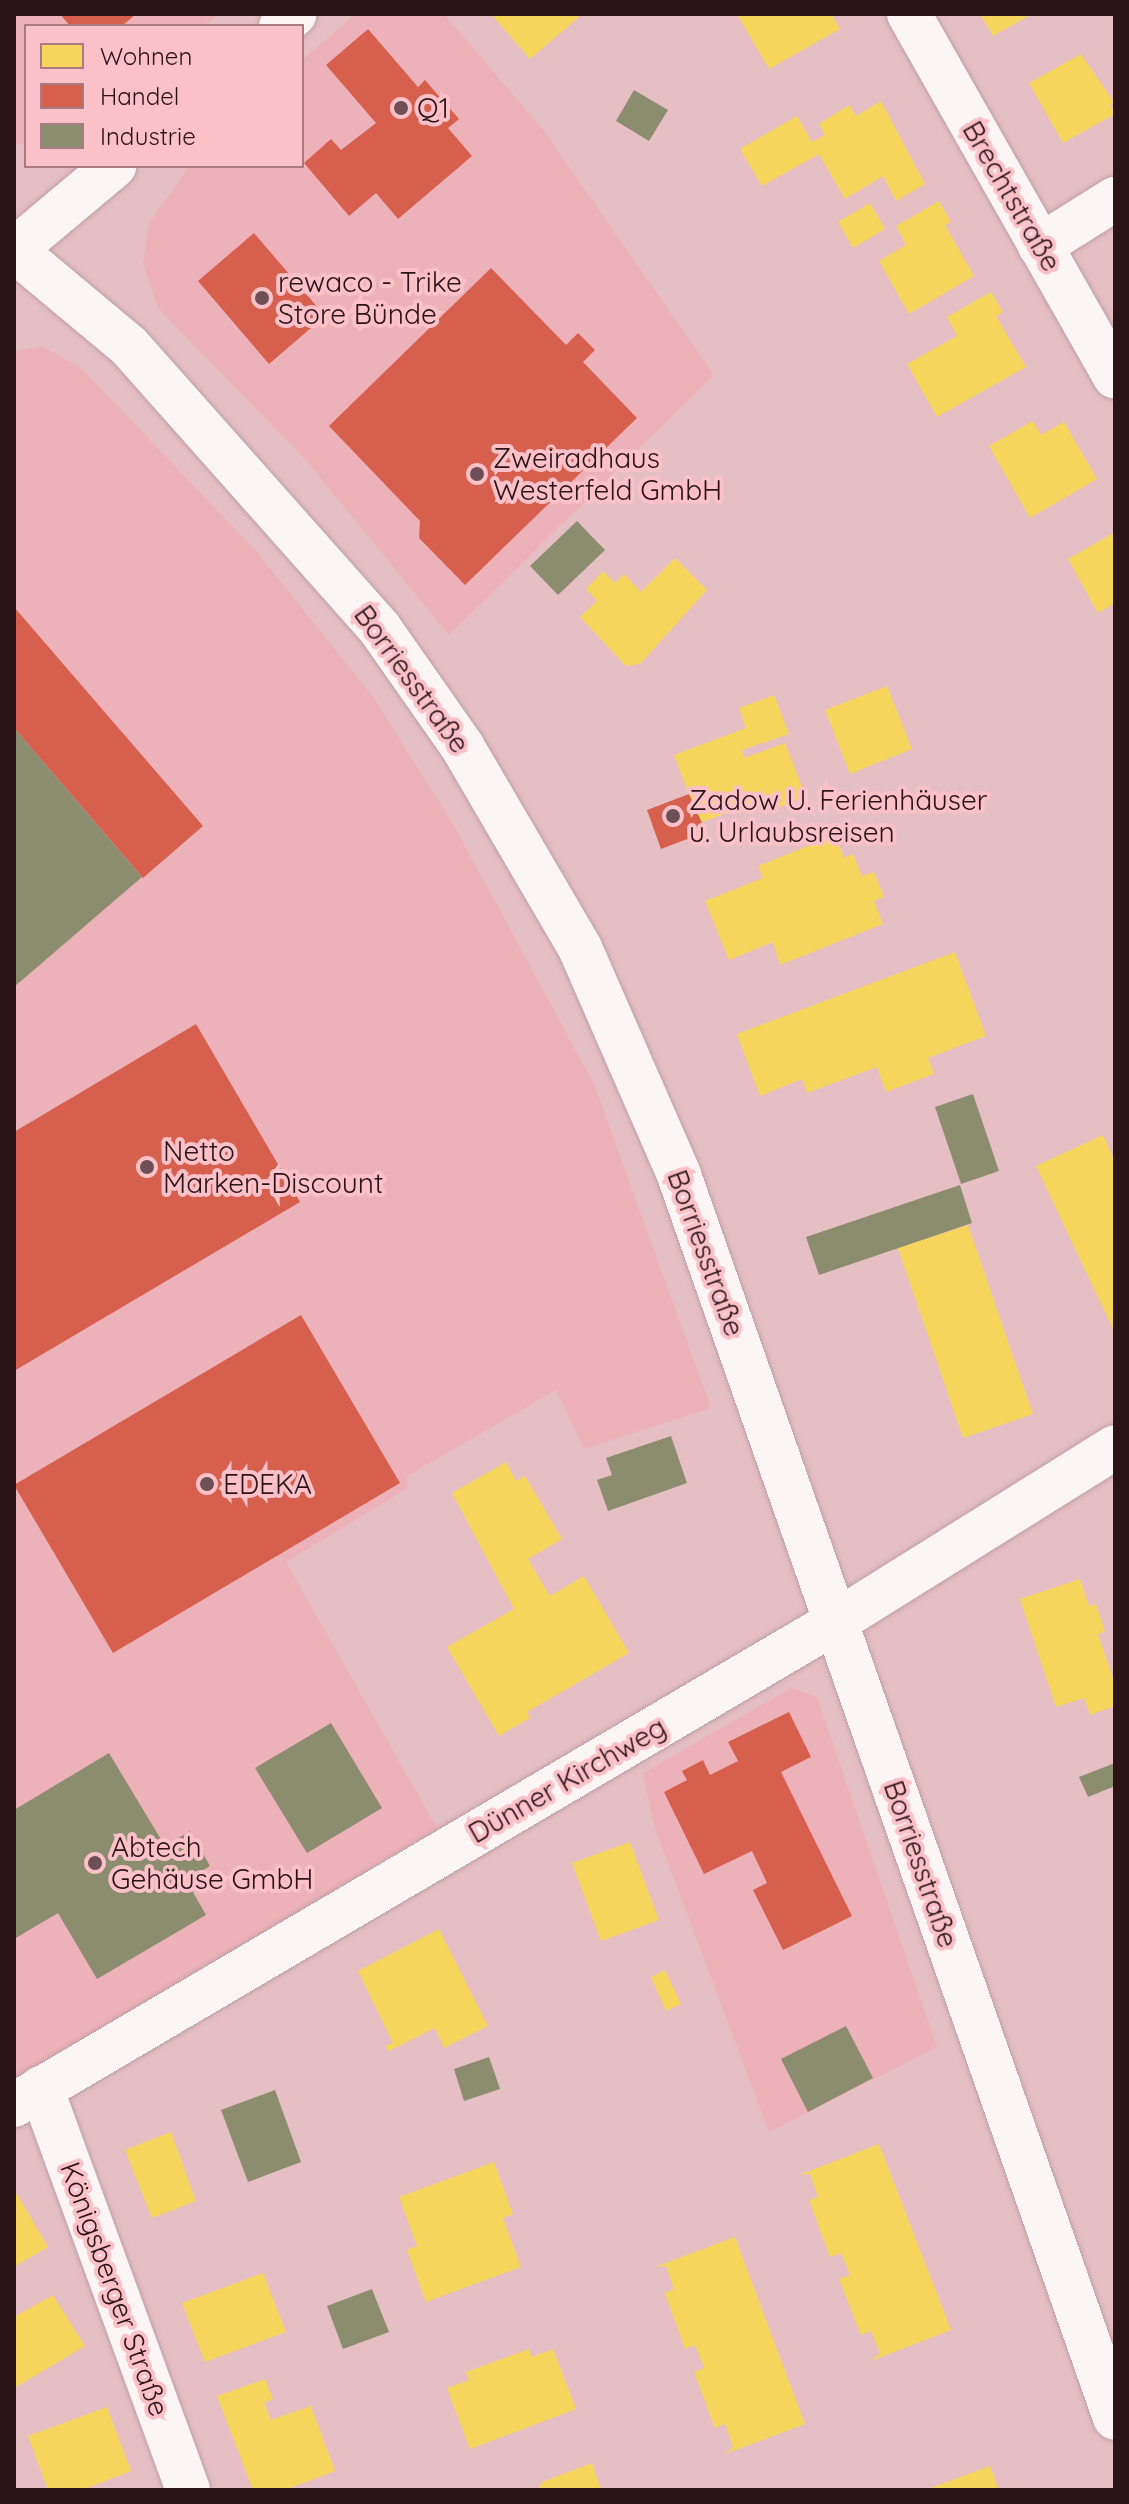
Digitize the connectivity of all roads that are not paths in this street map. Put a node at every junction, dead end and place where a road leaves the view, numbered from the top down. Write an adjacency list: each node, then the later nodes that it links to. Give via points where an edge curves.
1 (909, 14): 4 (main road, Brechtstraße)
2 (112, 168): 5 (main road)
3 (1115, 199): 4 (main road)
4 (1040, 246): 6 (main road, Brechtstraße)
5 (14, 250): 8 (main road, Borriesstraße, via 129,346 329,567 431,698 510,823 580,948 647,1092)
6 (1115, 377)
7 (1115, 1447): 8 (main road, Dünner Kirchweg)
8 (837, 1621): 9 (main road, Dünner Kirchweg); 10 (main road, Borriesstraße)
9 (28, 2096): 11 (main road, Königsberger Straße)
10 (1115, 2418)
11 (188, 2490)

